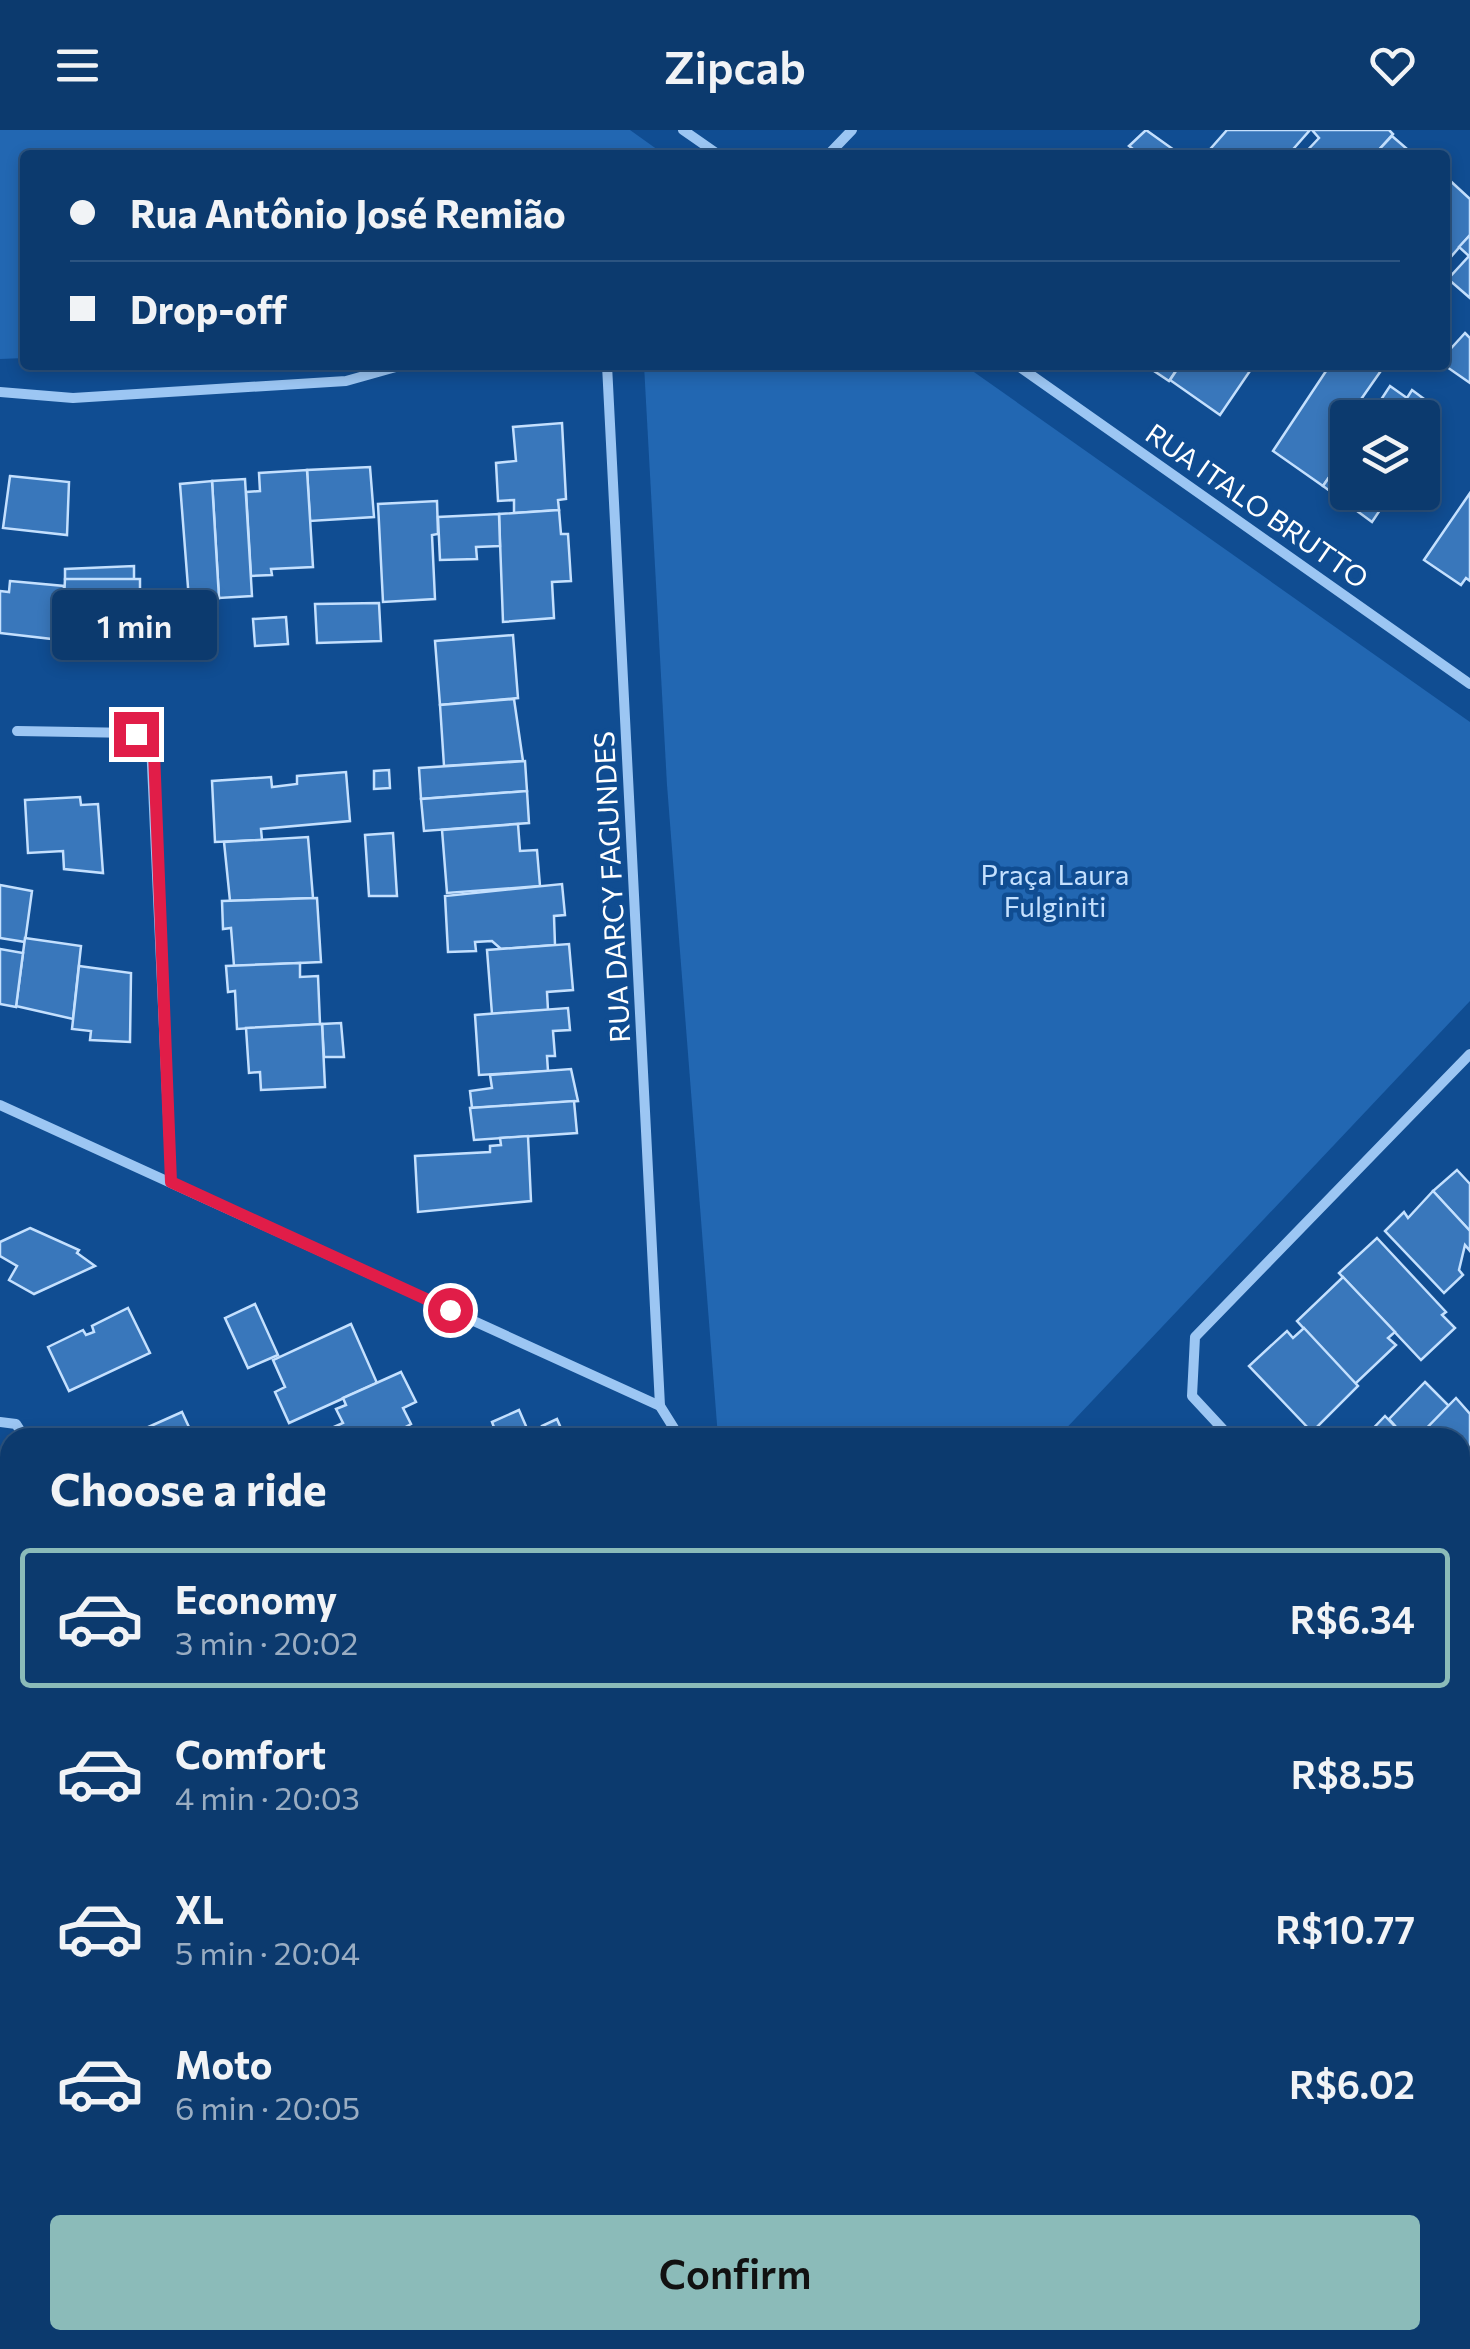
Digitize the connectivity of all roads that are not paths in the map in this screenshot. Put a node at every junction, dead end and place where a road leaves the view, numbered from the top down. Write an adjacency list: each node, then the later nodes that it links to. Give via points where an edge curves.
1 (683, 130): 3 (street)
2 (852, 130): 4 (street)
3 (712, 150)
4 (833, 150)
5 (386, 370): 8 (street, via 346,382 74,398)
6 (608, 370): 14 (street, RUA DARCY FAGUNDES)
7 (1025, 370): 9 (street, RUA ITALO BRUTTO)
8 (0, 392)
9 (1470, 684)
10 (17, 731): 13 (street, via 136,734 151,743)
11 (1470, 1054): 16 (street, via 1195,1337 1192,1396)
12 (0, 1106): 13 (street)
13 (171, 1182): 14 (street)
14 (660, 1406): 15 (street)
15 (674, 1428)
16 (1222, 1428)

